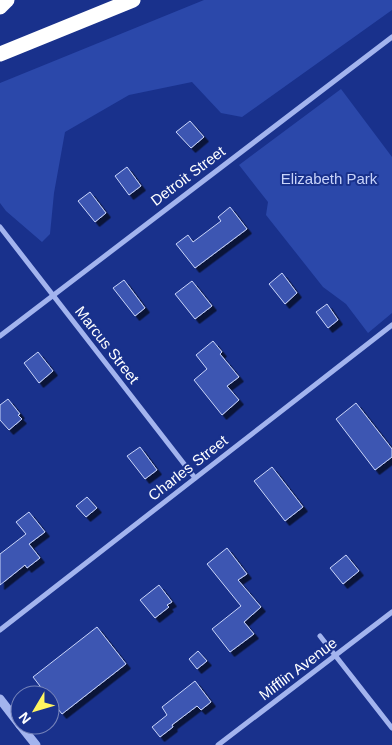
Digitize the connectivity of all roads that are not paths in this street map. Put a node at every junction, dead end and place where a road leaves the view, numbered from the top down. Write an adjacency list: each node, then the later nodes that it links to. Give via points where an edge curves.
1 (7, 0): 3 (highway)
2 (133, 0): 5 (highway)
3 (0, 7)
4 (392, 37): 7 (street, Detroit Street)
5 (0, 54)
6 (0, 227): 7 (street, Marcus Street)
7 (52, 295): 9 (street, Detroit Street); 10 (street, Marcus Street)
8 (392, 326): 10 (street, Charles Street)
9 (0, 336)
10 (195, 478): 12 (street, Charles Street)
11 (392, 612): 14 (street, Mifflin Avenue)
12 (0, 630)
13 (320, 636): 14 (street)
14 (335, 656): 17 (street); 20 (street, Mifflin Avenue)
15 (0, 699): 16 (street)
16 (10, 712)
17 (392, 728)
18 (28, 735): 19 (street)
19 (36, 745)
20 (218, 745)

